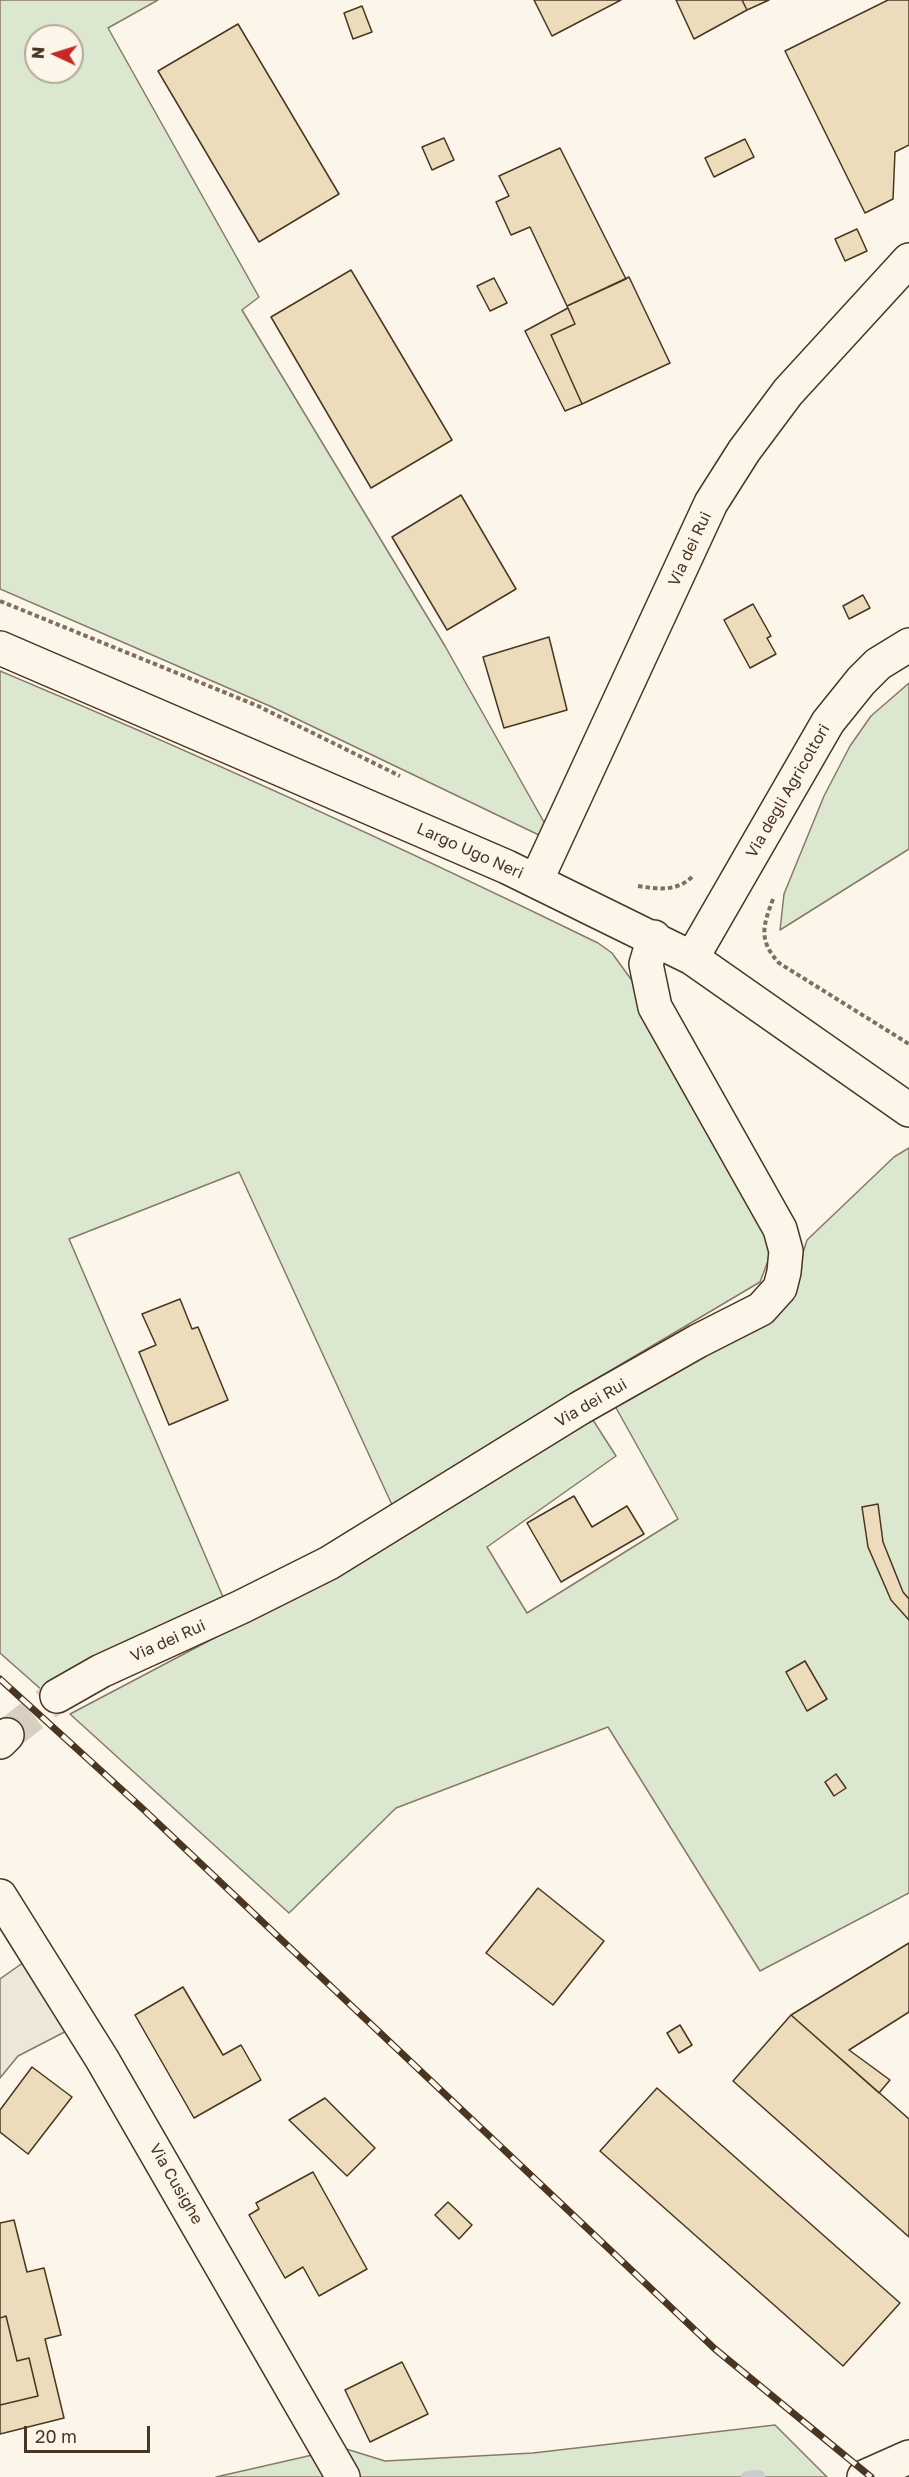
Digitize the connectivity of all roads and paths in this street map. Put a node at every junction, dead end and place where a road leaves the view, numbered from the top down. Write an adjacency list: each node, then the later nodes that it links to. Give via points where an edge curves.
1 (909, 260): 7 (street, Via dei Rui, via 788,392 711,503)
2 (0, 602): 5 (path, via 258,706)
3 (909, 645): 11 (street, Via degli Agricoltori, via 878,664 828,722)
4 (0, 648): 7 (street, Largo Ugo Neri)
5 (406, 779)
6 (698, 872): 8 (path, via 675,888 659,890)
7 (536, 881): 10 (street, Largo Ugo Neri)
8 (632, 885)
9 (775, 895): 12 (path, via 766,918 764,937 768,951 779,963)
10 (654, 937): 11 (street, Largo Ugo Neri); 14 (street, Via dei Rui, via 646,964 655,1007 780,1229 786,1251 780,1288 761,1309 580,1408 329,1563 101,1671)
11 (692, 958): 13 (street, Largo Ugo Neri)
12 (909, 1044)
13 (909, 1110)
14 (57, 1696)
15 (0, 1896): 17 (street, Via Cusighe, via 108,2069)
16 (909, 2457): 18 (street)
17 (339, 2469)
18 (864, 2477)

